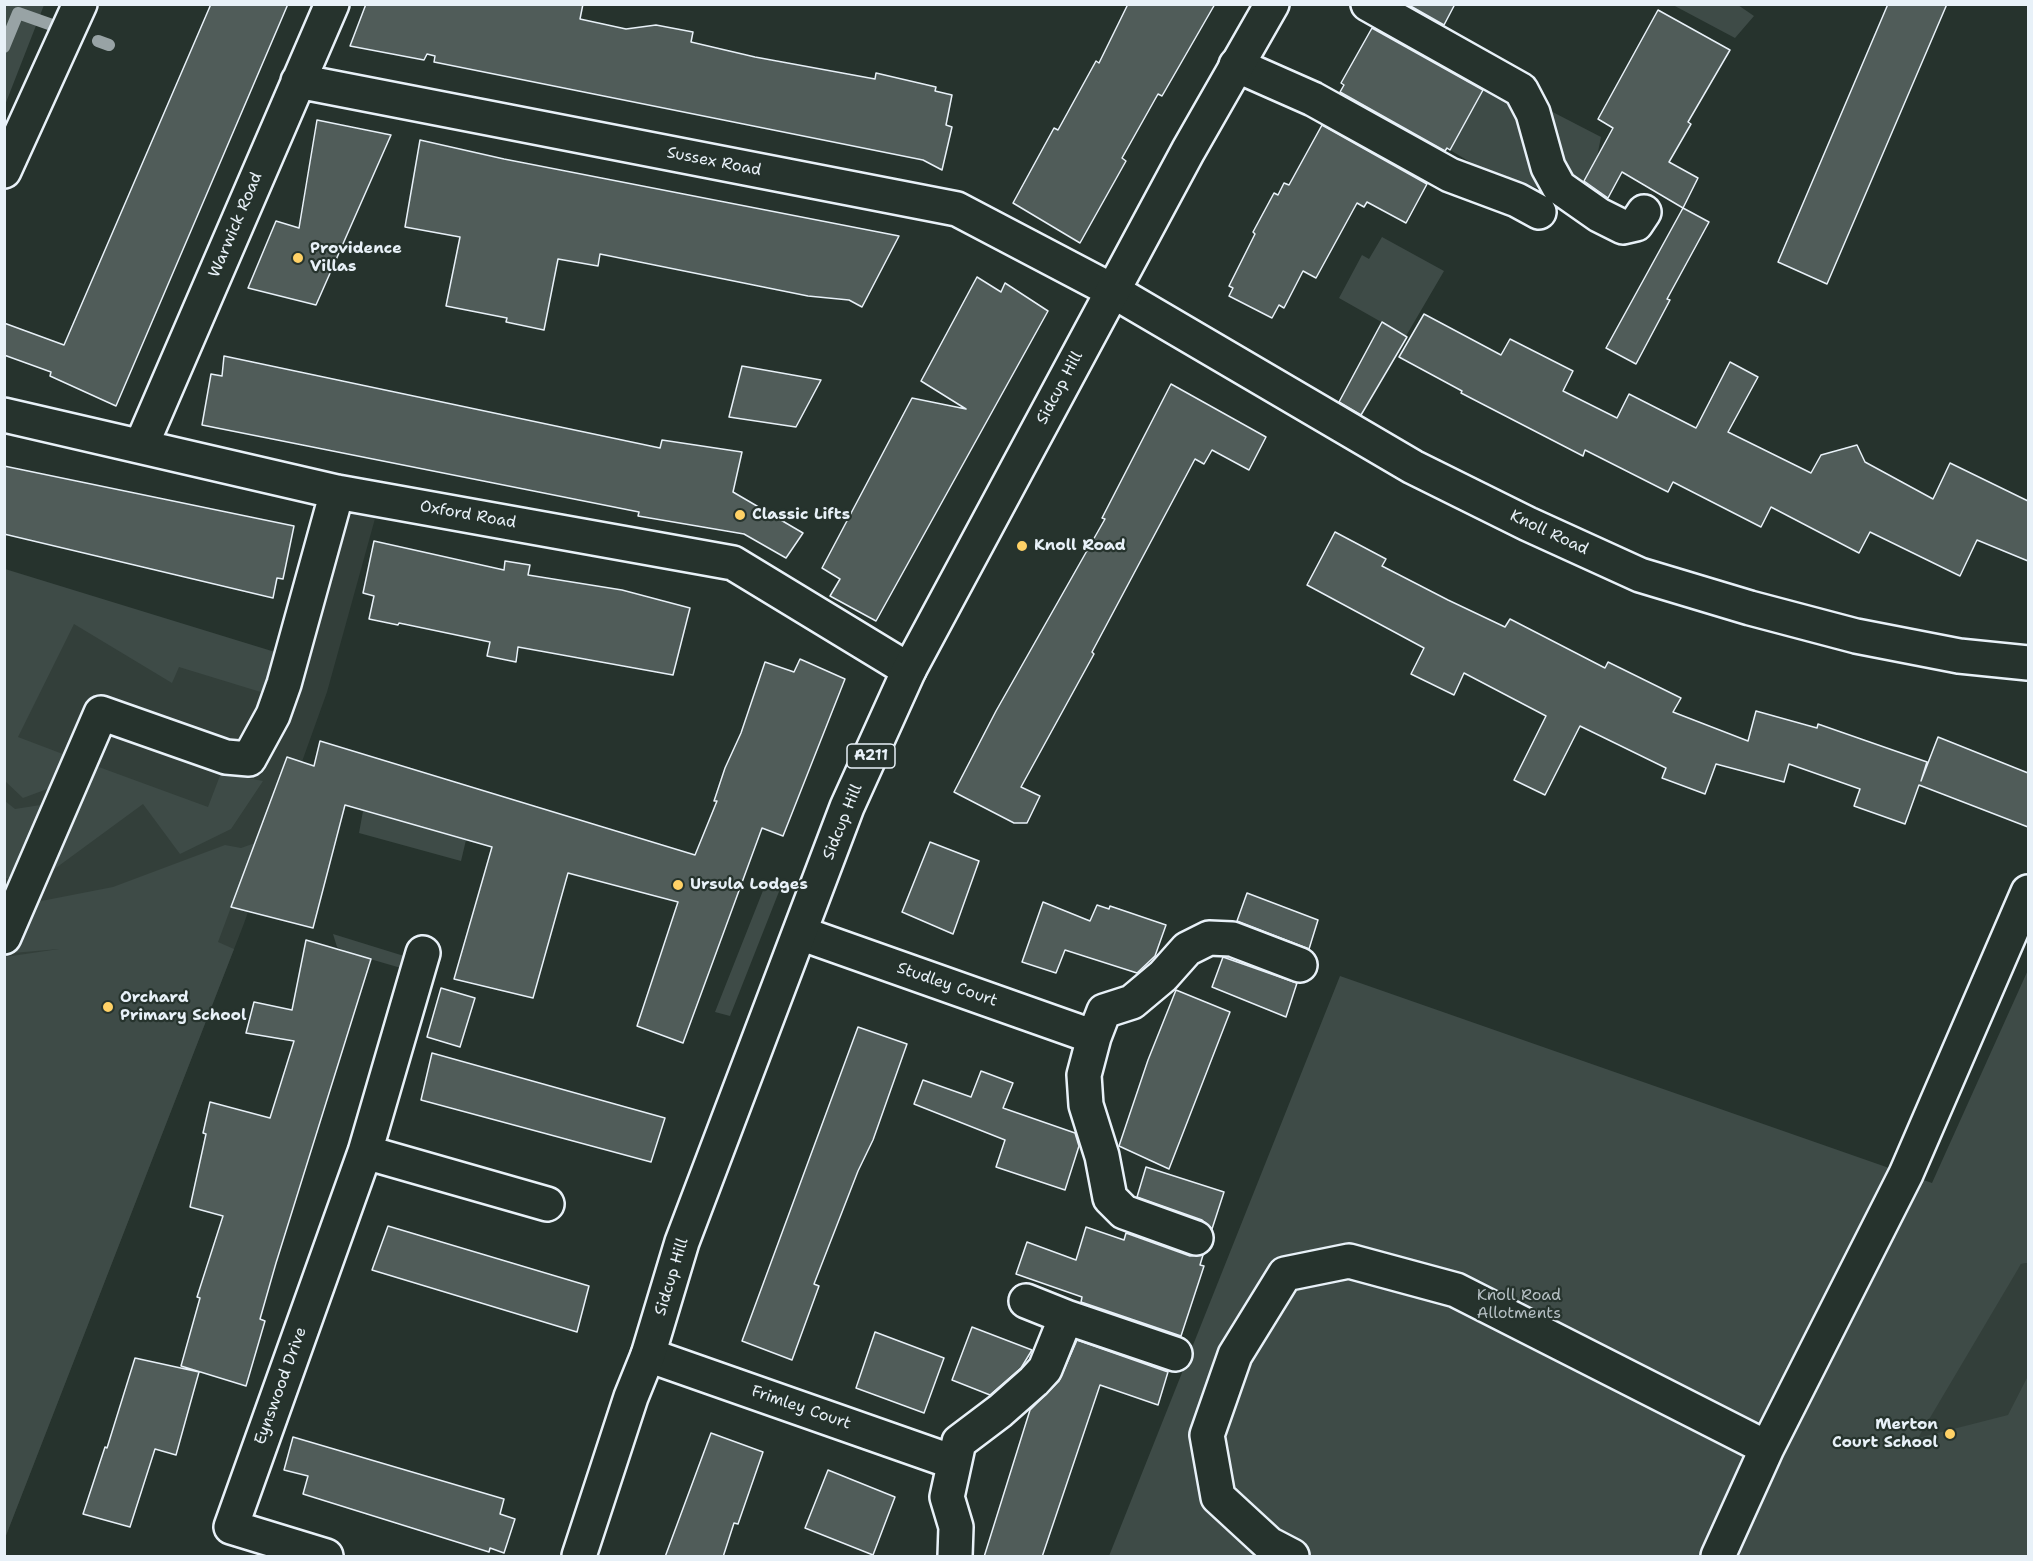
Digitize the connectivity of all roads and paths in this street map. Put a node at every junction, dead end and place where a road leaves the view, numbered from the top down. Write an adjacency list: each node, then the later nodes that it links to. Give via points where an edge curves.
1 (80, 4): 7 (street)
2 (332, 4): 6 (street, Warwick Road)
3 (1272, 4): 5 (street, Sidcup Hill / A211)
4 (1368, 4): 9 (street, via 1521,90 1533,112 1548,167 1559,187 1623,227 1636,224)
5 (1236, 65): 8 (street, via 1313,99 1450,175); 10 (street, Sidcup Hill / A211)
6 (298, 81): 10 (street, Sussex Road, via 957,209); 12 (street, Warwick Road)
7 (4, 171)
8 (1539, 212)
9 (1644, 212)
10 (1113, 291): 14 (street, Knoll Road, via 1413,467 1640,575 1856,636 1959,656); 15 (street, Sidcup Hill / A211)
11 (4, 415): 12 (street, Oxford Road)
12 (141, 446): 13 (street, Oxford Road)
13 (337, 492): 15 (street, Oxford Road, via 733,563); 16 (street, via 284,684 273,715 249,759 226,758 101,713)
14 (2024, 653)
15 (909, 669): 18 (street, Sidcup Hill / A211, via 847,807)
16 (15, 889): 19 (street)
17 (2028, 892): 30 (street, via 1906,1174)
18 (800, 933): 22 (street, Studley Court); 29 (street, Sidcup Hill / A211, via 682,1242)
19 (4, 937)
20 (423, 953): 23 (street, Eynswood Drive)
21 (1300, 964): 22 (street, via 1232,939 1209,938 1187,949 1132,1002 1104,1011)
22 (1094, 1037): 25 (street, via 1084,1075 1086,1105 1110,1197 1124,1212)
23 (366, 1152): 24 (street); 32 (street, Eynswood Drive, via 231,1527)
24 (547, 1204)
25 (1196, 1238)
26 (1026, 1301): 27 (street)
27 (1066, 1317): 28 (street); 31 (street, via 1045,1368 1018,1397 959,1442)
28 (1176, 1354)
29 (648, 1355): 31 (street, Frimley Court); 33 (street, Sidcup Hill / A211)
30 (1767, 1448): 35 (street, via 1456,1290 1349,1261 1285,1274 1235,1355 1207,1435 1218,1497 1269,1544); 36 (street)
31 (953, 1462): 34 (street, via 947,1497 956,1527)
32 (326, 1557)
33 (579, 1557)
34 (955, 1557)
35 (1292, 1557)
36 (1718, 1557)

